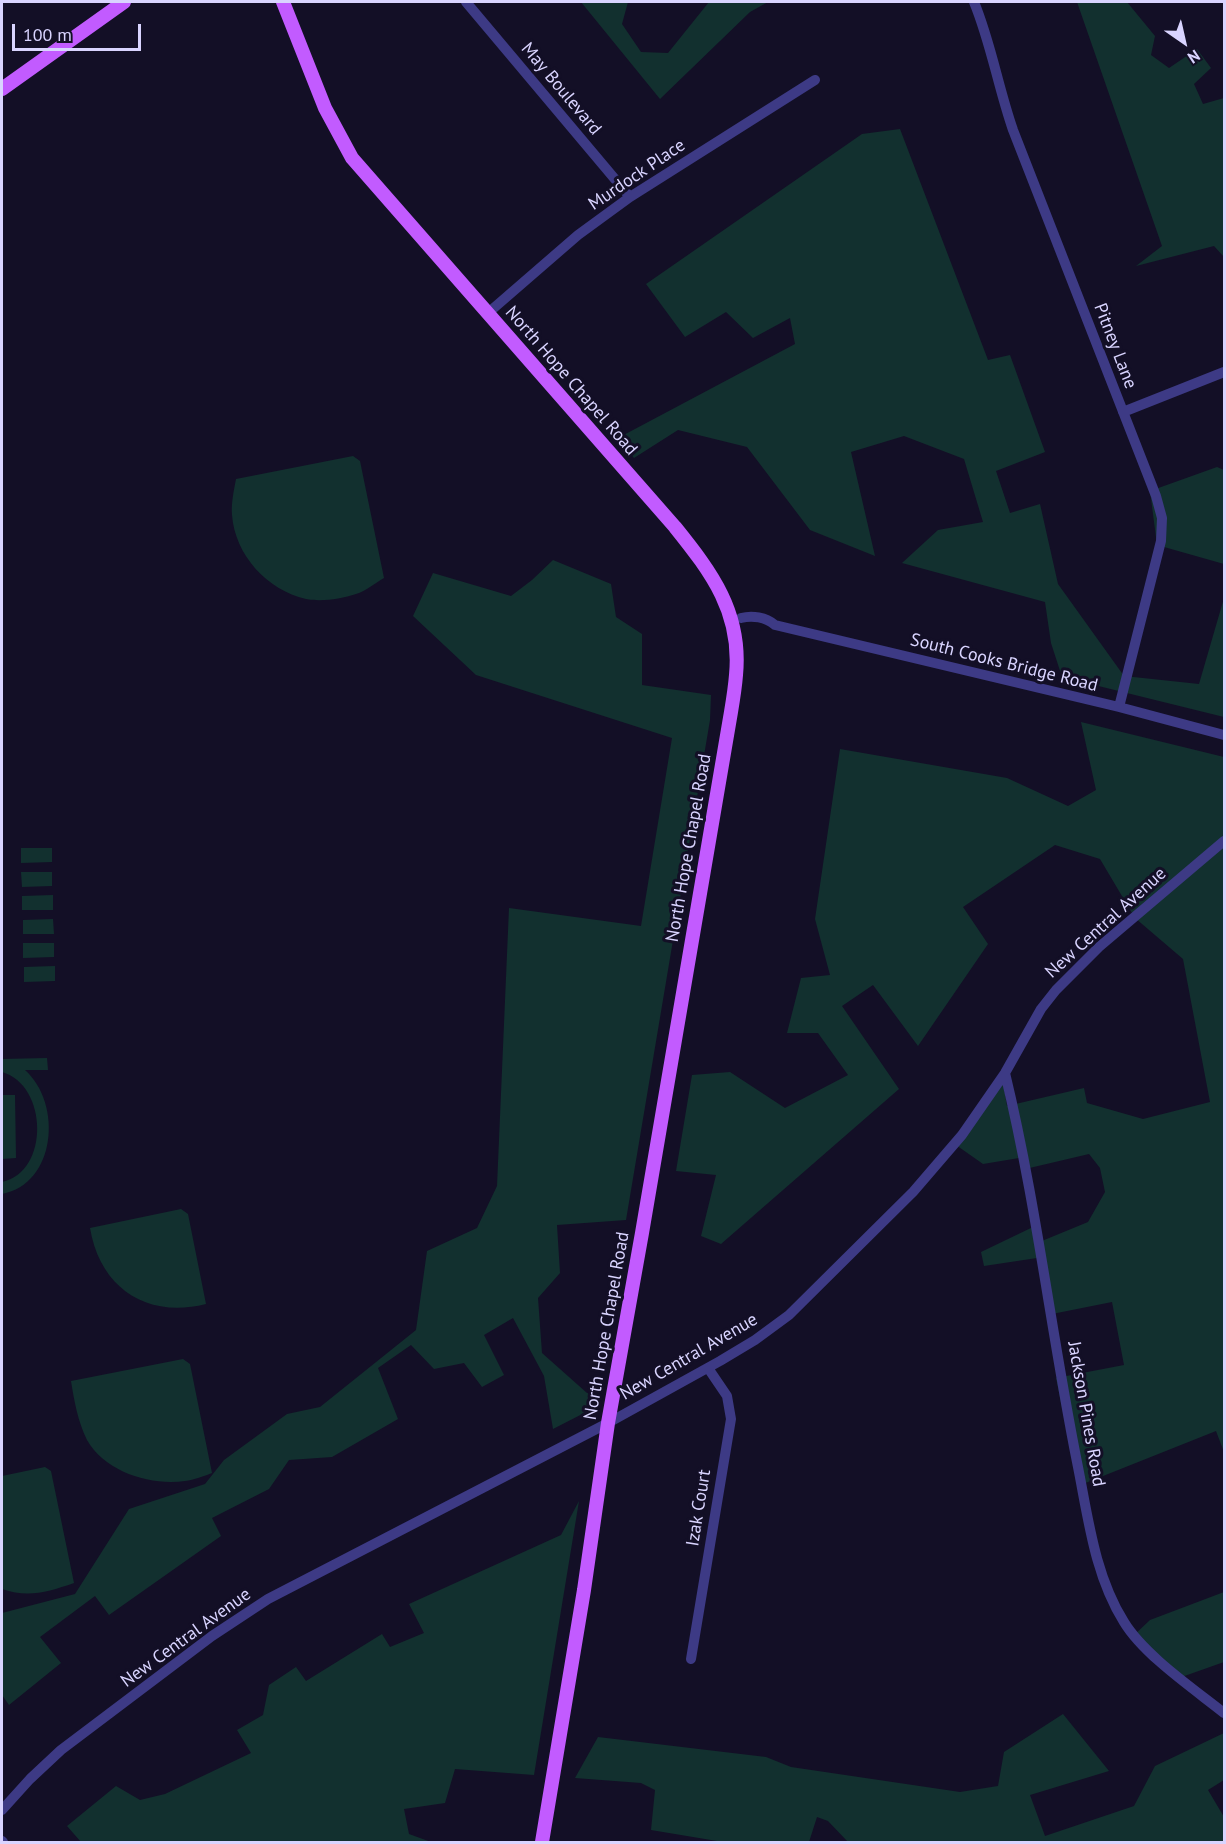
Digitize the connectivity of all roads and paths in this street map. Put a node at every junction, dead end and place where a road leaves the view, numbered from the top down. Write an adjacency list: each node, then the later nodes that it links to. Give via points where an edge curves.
1 (124, 2): 6 (main road)
2 (283, 2): 8 (main road, North Hope Chapel Road, via 325,108 352,158)
3 (466, 2): 7 (street, May Boulevard)
4 (974, 2): 10 (street, Pitney Lane, via 986,30 1013,129)
5 (815, 80): 7 (street, Murdock Place)
6 (2, 89)
7 (630, 197): 8 (street, Murdock Place, via 578,235)
8 (488, 313): 11 (main road, North Hope Chapel Road, via 692,548)
9 (1224, 372): 10 (street)
10 (1123, 412): 12 (street, Pitney Lane, via 1156,495 1162,529)
11 (736, 617): 12 (street, South Cooks Bridge Road); 17 (main road, North Hope Chapel Road, via 736,675 731,712)
12 (1119, 707): 13 (street, South Cooks Bridge Road)
13 (1224, 735)
14 (1224, 841): 15 (street, New Central Avenue, via 1070,974 1041,1009)
15 (1005, 1073): 16 (street, New Central Avenue, via 962,1135 913,1192 827,1279 789,1315); 19 (street, Jackson Pines Road, via 1071,1429 1107,1590 1137,1640)
16 (708, 1368): 17 (street, New Central Avenue); 18 (street, Izak Court, via 727,1396 731,1419)
17 (608, 1423): 20 (street, New Central Avenue, via 268,1599 212,1636 61,1750); 21 (main road, North Hope Chapel Road)
18 (690, 1659)
19 (1224, 1713)
20 (2, 1810)
21 (542, 1842)

